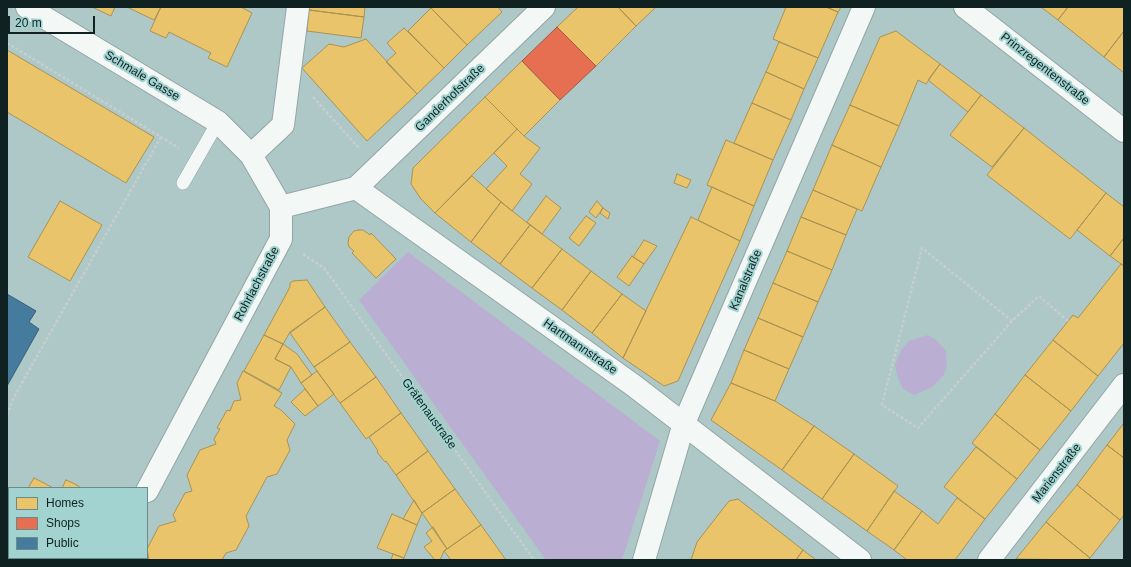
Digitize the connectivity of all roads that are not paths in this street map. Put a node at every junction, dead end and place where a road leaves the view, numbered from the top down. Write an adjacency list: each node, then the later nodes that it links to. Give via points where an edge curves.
1 (27, 7): 6 (street, Schmale Gasse)
2 (298, 7): 8 (street, via 283,125)
3 (544, 7): 10 (street, Ganderhofstraße)
4 (864, 7): 13 (street, Kanalstraße)
5 (965, 7): 7 (street, Prinzregentenstraße)
6 (218, 122): 8 (street, Schmale Gasse); 9 (lane)
7 (1124, 131)
8 (250, 155): 11 (street)
9 (183, 183)
10 (356, 188): 11 (street); 13 (street, Hartmannstraße)
11 (281, 207): 14 (street, Rohrlachstraße, via 281,239)
12 (1124, 385): 17 (street, Marienstraße)
13 (684, 423): 15 (street, Kanalstraße); 16 (street, Hartmannstraße)
14 (148, 489)
15 (644, 560)
16 (860, 560)
17 (989, 560)

